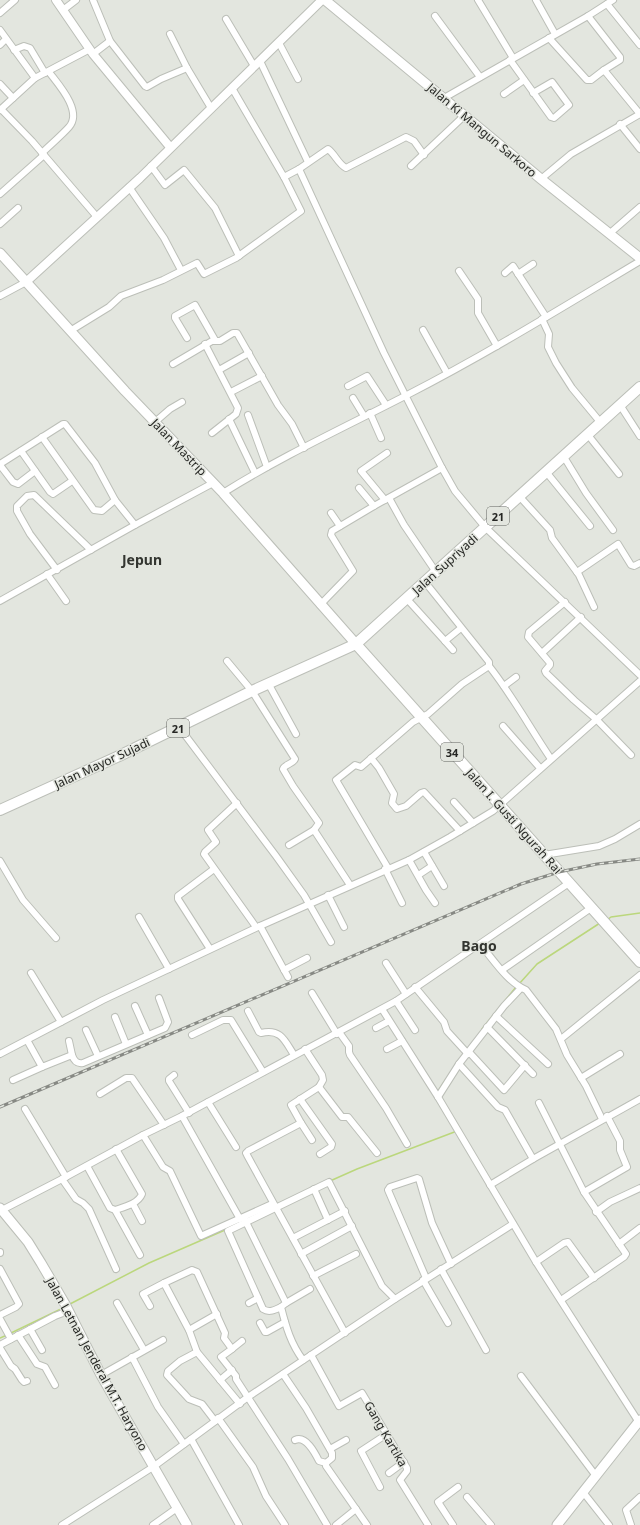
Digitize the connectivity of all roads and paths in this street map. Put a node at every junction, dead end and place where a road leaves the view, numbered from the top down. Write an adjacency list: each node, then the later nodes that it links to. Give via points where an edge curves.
1 (15, 0): 11 (street)
2 (56, 0): 10 (street)
3 (76, 0): 10 (street)
4 (93, 0): 20 (street)
5 (324, 0): 21 (street); 40 (main road, Jalan Ki Mangun Sarkoro)
6 (478, 0): 26 (street)
7 (536, 0): 17 (street)
8 (613, 0): 9 (street)
9 (607, 4): 13 (street); 23 (street)
10 (63, 10): 25 (street)
11 (0, 13)
12 (435, 16): 31 (street)
13 (588, 16): 17 (street); 29 (street, via 620,57 620,60)
14 (226, 19): 27 (street)
15 (0, 30): 19 (street)
16 (170, 34): 28 (street)
17 (555, 34): 18 (street)
18 (549, 38): 26 (street); 29 (street, via 587,80 591,80)
19 (6, 39): 22 (street); 24 (street)
20 (110, 41): 25 (street); 28 (street, via 146,87)
21 (279, 43): 27 (street); 33 (street)
22 (0, 45)
23 (640, 45)
24 (14, 50): 30 (street, via 24,46 30,48); 32 (street)
25 (92, 52): 30 (street); 46 (street)
26 (512, 59): 31 (street); 34 (street)
27 (257, 64): 36 (street); 50 (street)
28 (186, 68): 41 (street)
29 (604, 70): 43 (street)
30 (47, 73): 32 (street); 48 (street, via 69,100 73,119 69,127)
31 (480, 77): 40 (street)
32 (35, 78): 39 (street)
33 (298, 79)
34 (524, 80): 37 (street); 38 (street)
35 (0, 84): 39 (street)
36 (232, 88): 41 (street); 54 (street)
37 (533, 93): 37 (street, via 553,83 569,105 552,118)
38 (504, 94)
39 (13, 98): 42 (street)
40 (444, 98): 44 (main road, Jalan Ki Mangun Sarkoro)
41 (211, 108): 46 (street)
42 (1, 109): 48 (street)
43 (640, 114): 45 (street)
44 (465, 115): 49 (street); 55 (main road, Jalan Ki Mangun Sarkoro)
45 (620, 124): 47 (street); 55 (street, via 571,154)
46 (170, 147): 51 (street)
47 (640, 149)
48 (43, 154): 57 (street); 60 (street)
49 (424, 155): 50 (street, via 414,141 406,137 346,168 328,149); 52 (street)
50 (308, 162): 53 (street)
51 (151, 166): 56 (street); 64 (street, via 166,185 184,170 215,208)
52 (411, 166)
53 (299, 169): 54 (street); 88 (street, via 369,323)
54 (284, 177): 64 (street, via 301,211)
55 (541, 179): 62 (main road, Jalan Ki Mangun Sarkoro)
56 (129, 187): 60 (street); 67 (street, via 164,238)
57 (0, 194)
58 (640, 207): 62 (street)
59 (18, 208): 61 (street)
60 (97, 217): 71 (street)
61 (0, 224)
62 (609, 234): 65 (main road, Jalan Ki Mangun Sarkoro)
63 (0, 253): 71 (main road, Jalan Mastrip)
64 (239, 256): 67 (street, via 205,274 197,263)
65 (640, 260): 73 (street)
66 (533, 264): 70 (street)
67 (182, 270): 75 (street, via 121,296 109,307)
68 (459, 271): 79 (street, via 478,299 478,313)
69 (505, 273): 70 (street, via 513,266)
70 (518, 274): 73 (street)
71 (26, 282): 72 (street); 75 (main road, Jalan Mastrip)
72 (0, 296)
73 (544, 318): 79 (street); 97 (street, via 550,334 548,347 556,363 572,388)
74 (423, 330): 83 (street)
75 (70, 331): 96 (main road, Jalan Mastrip)
76 (187, 338): 77 (street, via 175,316 195,305)
77 (215, 340): 78 (street); 80 (street, via 220,341 236,333)
78 (205, 344): 81 (street); 82 (street)
79 (497, 346): 83 (street)
80 (249, 353): 82 (street); 84 (street)
81 (172, 364)
82 (219, 370): 87 (street)
83 (447, 373): 88 (street)
84 (262, 376): 87 (street); 103 (street)
85 (348, 386): 91 (street, via 367,376)
86 (640, 387): 92 (highway, Jalan Supriyadi / 21)
87 (231, 392): 95 (street, via 238,410)
88 (406, 396): 91 (street); 109 (street)
89 (353, 398): 94 (street)
90 (182, 402): 96 (street)
91 (386, 405): 94 (street)
92 (620, 405): 97 (highway, Jalan Supriyadi / 21); 100 (street)
93 (248, 415): 108 (street)
94 (367, 415): 102 (street); 103 (street)
95 (229, 419): 98 (street); 111 (street)
96 (155, 422): 115 (main road, Jalan Mastrip)
97 (602, 423): 99 (highway, Jalan Supriyadi / 21)
98 (212, 433)
99 (588, 434): 106 (highway, Jalan Supriyadi / 21); 113 (street)
100 (640, 436)
101 (42, 437): 104 (street); 114 (street); 120 (street, via 63,424 67,425 95,463)
102 (381, 438)
103 (304, 448): 108 (street)
104 (21, 451): 107 (street); 110 (street)
105 (387, 453): 119 (street, via 361,471)
106 (564, 457): 112 (highway, Jalan Supriyadi / 21); 127 (street)
107 (0, 465): 110 (street, via 13,482 18,484)
108 (267, 467): 111 (street)
109 (442, 468): 119 (street); 126 (street, via 455,491)
110 (35, 471): 114 (street, via 53,494)
111 (255, 473): 117 (street)
112 (546, 473): 118 (highway, Jalan Supriyadi / 21); 125 (street)
113 (619, 474)
114 (72, 481): 120 (street, via 94,510 102,511)
115 (213, 483): 117 (main road, Jalan Mastrip); 123 (street)
116 (359, 488): 121 (street)
117 (223, 493): 139 (main road, Jalan Mastrip)
118 (520, 497): 126 (highway, Jalan Supriyadi / 21); 132 (street, via 550,530 552,538)
119 (387, 499): 121 (street); 131 (street)
120 (115, 500): 123 (street)
121 (374, 506): 124 (street)
122 (331, 513): 124 (street)
123 (135, 525): 128 (street)
124 (340, 526): 139 (street, via 332,531 331,536 353,571)
125 (590, 526)
126 (485, 527): 131 (highway, Jalan Supriyadi / 21); 138 (street)
127 (613, 530)
128 (91, 550): 130 (street); 130 (street, via 34,495 27,496 17,506 17,511 30,534)
129 (640, 563): 132 (street, via 630,565 618,544)
130 (57, 570): 133 (street)
131 (436, 572): 134 (highway, Jalan Supriyadi / 21)
132 (577, 572): 140 (street)
133 (47, 574): 136 (street); 137 (street)
134 (425, 582): 135 (highway, Jalan Supriyadi / 21); 142 (street)
135 (407, 599): 143 (street); 144 (highway, Jalan Supriyadi / 21)
136 (0, 601)
137 (66, 601)
138 (565, 602): 141 (street); 146 (street, via 528,634)
139 (320, 605): 144 (main road, Jalan Mastrip)
140 (594, 607)
141 (580, 618): 146 (street); 149 (street)
142 (461, 628): 143 (street); 148 (street, via 489,662)
143 (445, 641): 145 (street)
144 (356, 644): 152 (highway, Jalan Mayor Sujadi / 21); 155 (highway, Jalan I. Gusti Ngurah Rai / 34)
145 (453, 650)
146 (542, 653): 156 (street, via 550,663 546,673)
147 (227, 661): 154 (street)
148 (489, 666): 153 (street); 155 (street, via 462,684)
149 (640, 675)
150 (516, 677): 153 (street)
151 (640, 681): 156 (street)
152 (268, 683): 154 (highway, Jalan Mayor Sujadi / 21); 159 (street)
153 (504, 686): 162 (street, via 526,717)
154 (252, 691): 158 (highway, Jalan Mayor Sujadi / 21); 170 (street, via 295,759 283,768 319,823)
155 (421, 718): 161 (street); 166 (highway, Jalan I. Gusti Ngurah Rai / 34)
156 (596, 719): 160 (street); 162 (street)
157 (503, 726): 163 (street)
158 (179, 727): 165 (street); 167 (highway, Jalan Mayor Sujadi / 21)
159 (296, 734)
160 (631, 755)
161 (371, 758): 171 (street, via 394,794 392,803 398,809 424,792); 179 (street, via 361,767 356,764 336,782)
162 (550, 759): 163 (street)
163 (540, 768): 166 (street)
164 (454, 802): 168 (street)
165 (237, 804): 178 (street, via 208,830 216,842 204,854); 185 (street)
166 (500, 805): 168 (street); 175 (highway, Jalan I. Gusti Ngurah Rai / 34)
167 (0, 810)
168 (473, 823): 171 (street)
169 (640, 824): 175 (street, via 599,846)
170 (314, 830): 172 (street); 182 (street)
171 (460, 831): 173 (street)
172 (289, 845)
173 (424, 852): 174 (street); 177 (street)
174 (408, 860): 179 (street); 187 (street)
175 (549, 860): 181 (highway, Jalan I. Gusti Ngurah Rai / 34)
176 (0, 861): 192 (street, via 23,900)
177 (432, 866): 180 (street); 183 (street)
178 (214, 868): 190 (street); 195 (street, via 178,896)
179 (387, 869): 182 (street); 186 (street)
180 (420, 874)
181 (569, 883): 188 (highway, Jalan I. Gusti Ngurah Rai / 34); 194 (street)
182 (350, 885): 184 (street)
183 (444, 886)
184 (328, 895): 185 (street); 191 (street)
185 (310, 903): 190 (street); 193 (street)
186 (402, 903)
187 (436, 903)
188 (591, 908): 197 (highway, Jalan I. Gusti Ngurah Rai / 34); 201 (street)
189 (139, 917): 199 (street)
190 (258, 926): 195 (street); 200 (street)
191 (344, 927)
192 (56, 938)
193 (331, 942)
194 (480, 944): 201 (street); 206 (street)
195 (210, 949): 199 (street)
196 (307, 958): 200 (street)
197 (640, 962)
198 (386, 963): 208 (street)
199 (169, 969): 217 (street)
200 (284, 970): 204 (street)
201 (502, 970): 205 (street)
202 (30, 973): 217 (street)
203 (640, 975): 225 (street)
204 (288, 977)
205 (518, 986): 214 (street); 225 (street, via 526,990)
206 (415, 988): 208 (street); 233 (street, via 444,1022 447,1031)
207 (312, 993): 222 (street)
208 (406, 994): 210 (street)
209 (159, 998): 224 (street, via 168,1024 165,1028)
210 (396, 1001): 212 (street); 221 (street)
211 (136, 1006): 224 (street)
212 (382, 1009): 216 (street); 222 (street)
213 (248, 1011): 236 (street, via 259,1032 279,1034)
214 (496, 1016): 218 (street); 239 (street)
215 (115, 1017): 229 (street)
216 (389, 1021): 219 (street); 227 (street)
217 (61, 1022): 226 (street)
218 (487, 1027): 233 (street); 240 (street)
219 (376, 1028)
220 (86, 1030): 237 (street)
221 (416, 1030)
222 (338, 1033): 230 (street); 262 (street, via 349,1046 350,1055)
223 (192, 1034): 242 (street, via 223,1020 231,1020)
224 (148, 1035): 229 (street)
225 (561, 1039): 245 (street)
226 (27, 1040): 232 (street); 241 (street)
227 (402, 1040): 231 (street); 249 (street)
228 (69, 1042): 235 (street)
229 (126, 1044): 237 (street)
230 (305, 1049): 236 (street); 247 (street, via 323,1078)
231 (387, 1049)
232 (1, 1051)
233 (467, 1052): 238 (street); 240 (street, via 504,1090)
234 (620, 1054): 245 (street)
235 (72, 1055): 237 (street, via 75,1061 80,1063); 241 (street)
236 (294, 1055): 242 (street)
237 (98, 1056)
238 (459, 1064): 249 (street); 268 (street, via 498,1107 505,1110)
239 (548, 1064)
240 (525, 1065): 243 (street)
241 (42, 1066): 246 (street)
242 (263, 1072): 252 (street)
243 (533, 1074)
244 (174, 1075): 255 (street, via 169,1081)
245 (581, 1078): 257 (street)
246 (13, 1080)
247 (319, 1087): 250 (street); 266 (street, via 342,1117 348,1117)
248 (100, 1094): 259 (street, via 126,1078 132,1078)
249 (439, 1096): 271 (street)
250 (300, 1098): 258 (street, via 290,1105); 267 (street, via 332,1144)
251 (640, 1099): 257 (street)
252 (208, 1102): 255 (street); 264 (street)
253 (539, 1103): 263 (street)
254 (24, 1109): 270 (street)
255 (189, 1113): 256 (street)
256 (182, 1116): 259 (street); 281 (street)
257 (604, 1118): 263 (street); 274 (street, via 620,1141 620,1150 627,1167)
258 (301, 1123): 261 (street); 276 (street, via 246,1153)
259 (164, 1125): 260 (street)
260 (143, 1135): 265 (street); 281 (street, via 163,1167 170,1171 201,1236)
261 (312, 1140)
262 (407, 1144)
263 (559, 1144): 268 (street); 274 (street)
264 (236, 1146)
265 (116, 1149): 269 (street); 275 (street, via 142,1194)
266 (377, 1153)
267 (320, 1154)
268 (533, 1159): 271 (street)
269 (87, 1166): 270 (street); 278 (street, via 110,1208)
270 (64, 1178): 277 (street); 295 (street, via 76,1199 89,1209)
271 (490, 1185): 284 (street)
272 (640, 1188): 280 (street)
273 (314, 1189): 276 (street); 279 (street, via 329,1182); 282 (street)
274 (584, 1192): 280 (street)
275 (133, 1204): 278 (street); 283 (street)
276 (274, 1206): 281 (street); 287 (street)
277 (1, 1209): 309 (main road, Jalan Letnan Jenderal M.T. Haryono, via 28,1242)
278 (115, 1210): 291 (street)
279 (345, 1211): 282 (street); 285 (street)
280 (596, 1212): 288 (street)
281 (244, 1220): 302 (street, via 228,1231); 307 (street)
282 (328, 1220): 287 (street)
283 (142, 1221)
284 (513, 1224): 292 (street); 293 (street)
285 (352, 1226): 289 (street); 303 (street, via 382,1286)
286 (640, 1228): 288 (street)
287 (293, 1238): 289 (street)
288 (619, 1244): 298 (street, via 625,1256)
289 (301, 1254): 297 (street)
290 (356, 1254): 297 (street)
291 (140, 1255)
292 (536, 1262): 298 (street, via 568,1242); 304 (street)
293 (451, 1264): 296 (street); 299 (street, via 432,1223 419,1179 390,1186 388,1190)
294 (0, 1269): 311 (street, via 18,1304)
295 (116, 1269)
296 (441, 1269): 299 (street); 328 (street)
297 (313, 1276): 318 (street)
298 (594, 1278): 304 (street)
299 (425, 1279): 303 (street); 315 (street)
300 (164, 1283): 308 (street, via 143,1294); 310 (street, via 195,1270); 317 (street)
301 (310, 1289): 307 (street)
302 (258, 1298): 306 (street); 307 (street, via 265,1310 271,1311)
303 (395, 1299): 318 (street)
304 (561, 1300): 343 (street)
305 (117, 1303): 327 (street)
306 (249, 1303)
307 (284, 1305): 313 (street)
308 (150, 1306)
309 (67, 1308): 316 (street); 335 (main road, Jalan Letnan Jenderal M.T. Haryono)
310 (217, 1314): 317 (street); 325 (street, via 225,1333 224,1338)
311 (0, 1315)
312 (0, 1319): 320 (street)
313 (285, 1322): 314 (street, via 267,1332); 332 (street, via 291,1340)
314 (260, 1323)
315 (448, 1323)
316 (30, 1329): 319 (street); 326 (street)
317 (189, 1330): 329 (street)
318 (345, 1333): 330 (street)
319 (18, 1335): 320 (street); 339 (street, via 37,1364 45,1367)
320 (9, 1336): 323 (street)
321 (163, 1340): 327 (street)
322 (242, 1341): 325 (street)
323 (0, 1344)
324 (0, 1348): 338 (street, via 22,1380)
325 (232, 1349): 333 (street, via 221,1357)
326 (42, 1350)
327 (144, 1350): 331 (street)
328 (486, 1350)
329 (198, 1352): 337 (street); 342 (street, via 176,1364 167,1375 189,1399 202,1404)
330 (311, 1355): 332 (street); 344 (street, Gang Kartika, via 339,1406 362,1393)
331 (132, 1357): 335 (street); 348 (street, via 158,1407)
332 (303, 1360): 334 (street)
333 (232, 1370): 337 (street); 340 (street)
334 (283, 1374): 340 (street); 349 (street)
335 (102, 1375): 352 (main road, Jalan Letnan Jenderal M.T. Haryono)
336 (521, 1376): 354 (street)
337 (220, 1380): 341 (street)
338 (27, 1381)
339 (55, 1385)
340 (248, 1397): 341 (street); 368 (street)
341 (240, 1404): 342 (street)
342 (217, 1420): 345 (street); 367 (street, via 253,1466 266,1496)
343 (639, 1422): 354 (main road)
344 (387, 1434): 350 (street, Gang Kartika); 355 (street, via 361,1452)
345 (191, 1439): 348 (street); 366 (street)
346 (295, 1440): 351 (street, via 302,1439 314,1451 319,1461)
347 (346, 1440): 349 (street)
348 (184, 1444): 352 (street)
349 (330, 1449): 351 (street, via 333,1456)
350 (404, 1462): 353 (street); 371 (street, Gang Kartika, via 407,1468 400,1480)
351 (326, 1463): 361 (street)
352 (153, 1467): 360 (main road, Jalan Letnan Jenderal M.T. Haryono); 362 (street)
353 (389, 1473)
354 (596, 1476): 357 (main road)
355 (380, 1487)
356 (458, 1487): 372 (street, via 438,1502)
357 (583, 1492): 374 (main road); 375 (street)
358 (467, 1497): 373 (street)
359 (640, 1497): 363 (street, via 626,1510)
360 (177, 1508): 364 (street); 365 (main road, Jalan Letnan Jenderal M.T. Haryono)
361 (356, 1509): 369 (street); 370 (street)
362 (65, 1524)
363 (629, 1524)
364 (153, 1525)
365 (187, 1525)
366 (239, 1525)
367 (285, 1525)
368 (327, 1525)
369 (336, 1525)
370 (367, 1525)
371 (428, 1525)
372 (453, 1525)
373 (491, 1525)
374 (557, 1525)
375 (609, 1525)

